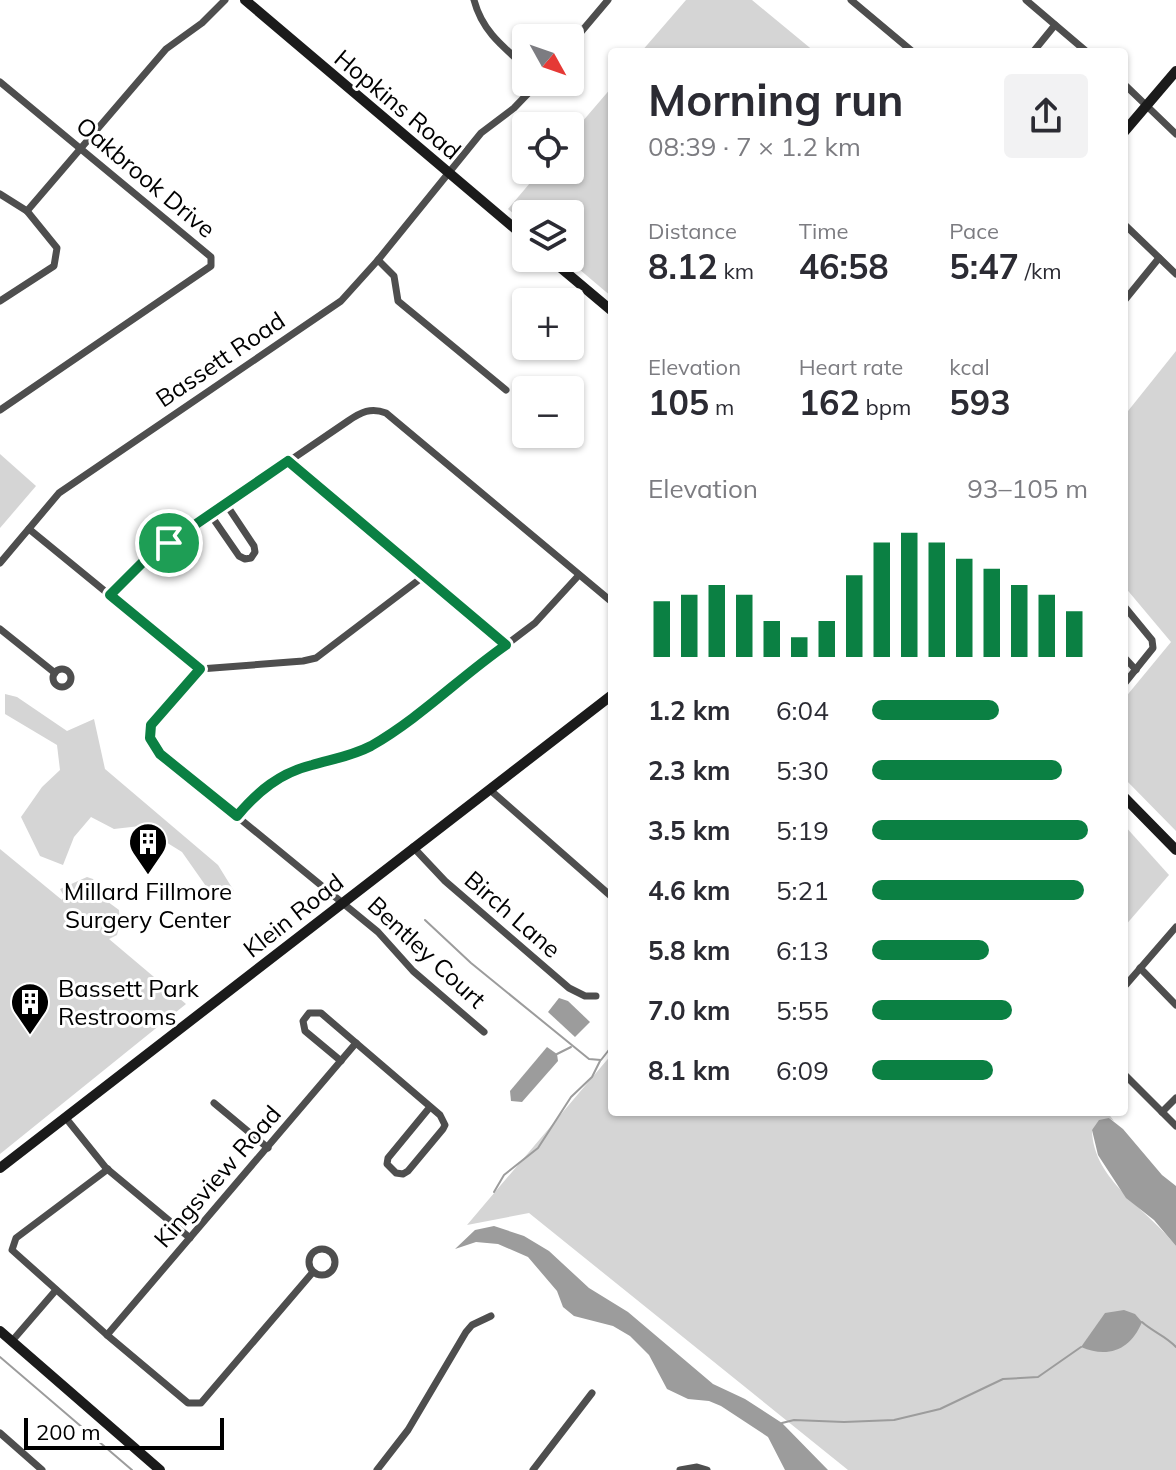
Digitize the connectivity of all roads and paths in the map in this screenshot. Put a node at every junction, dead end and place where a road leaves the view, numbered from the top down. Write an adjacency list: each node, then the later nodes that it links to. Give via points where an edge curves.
1 (225, 0): 20 (street, via 166,49)
2 (245, 0): 21 (street, Hopkins Road)
3 (474, 0): 12 (street, via 497,43)
4 (608, 0): 8 (street)
5 (851, 0): 9 (street)
6 (1026, 0): 7 (street)
7 (1055, 25): 10 (street); 11 (street)
8 (584, 28)
9 (908, 48)
10 (1036, 48)
11 (1082, 48)
12 (512, 55)
13 (1176, 71): 17 (street)
14 (0, 82): 20 (street, Oakbrook Drive)
15 (1128, 88): 17 (street)
16 (526, 96): 21 (street, Bassett Road, via 481,133)
17 (1147, 105): 18 (street); 19 (street)
18 (1128, 127)
19 (1176, 134)
20 (81, 149): 23 (street); 34 (street, Oakbrook Drive, via 211,257 211,266)
21 (450, 173): 24 (street, Hopkins Road); 27 (street, Bassett Road)
22 (0, 194): 23 (street)
23 (27, 211): 31 (street, via 57,248 54,266)
24 (512, 226)
25 (1128, 228): 26 (street)
26 (1159, 258): 29 (street); 30 (street)
27 (378, 260): 33 (street, via 394,276 398,301); 38 (street, Bassett Road, via 341,301 59,493)
28 (566, 272): 32 (street)
29 (1176, 274)
30 (1128, 296)
31 (0, 301)
32 (608, 308)
33 (506, 390)
34 (0, 410)
35 (288, 461): 36 (street); 40 (street, via 361,412 379,410); 41 (street)
36 (226, 504): 37 (street); 37 (street, via 254,546 251,558 239,556)
37 (210, 514): 42 (street, via 148,557)
38 (29, 529): 39 (street, Bassett Road); 42 (street)
39 (0, 563)
40 (579, 575): 43 (street); 46 (street, via 548,612)
41 (424, 576): 46 (street); 48 (street, via 316,658)
42 (110, 595): 48 (street)
43 (608, 599)
44 (1128, 611): 49 (street, via 1152,640 1153,648)
45 (0, 629): 50 (street)
46 (506, 645): 55 (street, via 381,740 343,758 284,775 256,793)
47 (1128, 661): 49 (street)
48 (200, 669): 55 (street, Bentley Court, via 151,725 150,738 160,754)
49 (1136, 670): 51 (street)
50 (55, 673)
51 (1128, 679)
52 (608, 698): 53 (street, Klein Road)
53 (489, 789): 56 (street, Klein Road); 58 (street)
54 (1128, 801): 57 (street)
55 (237, 816): 59 (street, Bentley Court)
56 (413, 847): 59 (street, Klein Road); 63 (street, Birch Lane, via 569,988)
57 (1176, 850)
58 (608, 893)
59 (342, 902): 65 (street, Bentley Court); 73 (street, Klein Road)
60 (1176, 927): 61 (street)
61 (1140, 968): 62 (street); 64 (street)
62 (1128, 982)
63 (596, 996)
64 (1176, 1005)
65 (484, 1032)
66 (356, 1043): 67 (street, Kingsview Road); 67 (street, via 321,1013 305,1017 305,1031); 71 (street)
67 (341, 1061): 75 (street, Kingsview Road)
68 (1128, 1078): 72 (street)
69 (1176, 1098): 72 (street)
70 (214, 1103): 75 (street)
71 (430, 1107): 71 (street, via 443,1120 443,1129 408,1171 396,1173 388,1158)
72 (1162, 1112): 74 (street)
73 (65, 1117): 76 (street, Klein Road); 77 (street)
74 (1176, 1126)
75 (268, 1148): 78 (street, Kingsview Road)
76 (0, 1168)
77 (108, 1169): 78 (street); 80 (street, via 13,1242 15,1254)
78 (190, 1238): 83 (street, Kingsview Road)
79 (313, 1272): 83 (street, via 201,1403 188,1403)
80 (56, 1290): 83 (street); 84 (street)
81 (491, 1316): 89 (street, via 466,1332 408,1430)
82 (0, 1331): 84 (street)
83 (107, 1335)
84 (12, 1341): 88 (street)
85 (592, 1393): 90 (street)
86 (0, 1433): 87 (street)
87 (42, 1470)
88 (160, 1470)
89 (377, 1470)
90 (533, 1470)
91 (680, 1470): 92 (street)
92 (707, 1470)

